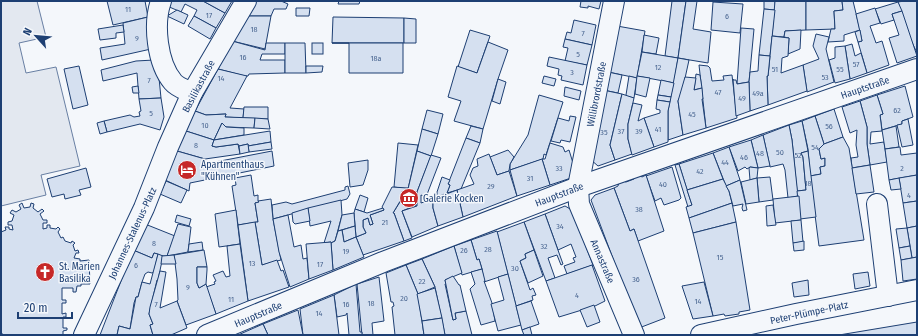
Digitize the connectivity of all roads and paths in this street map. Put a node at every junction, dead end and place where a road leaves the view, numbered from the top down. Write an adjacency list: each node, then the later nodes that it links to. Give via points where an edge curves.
1 (161, 1): 5 (street, via 157,17 159,50 164,67 174,83)
2 (246, 1): 5 (street, Basilikastraße)
3 (613, 6): 7 (street, Willibrordstraße)
4 (917, 69): 7 (street, Hauptstraße)
5 (192, 93): 6 (street, Basilikastraße)
6 (158, 175): 11 (street, Johannes-Stalenus-Platz)
7 (578, 187): 12 (street, Hauptstraße, via 383,262); 13 (street, Annastraße, via 579,204)
8 (877, 204): 10 (street)
9 (917, 290): 10 (street, Peter-Plümpe-Platz)
10 (888, 296): 14 (street, Peter-Plümpe-Platz)
11 (84, 335)
12 (207, 335)
13 (634, 335)
14 (701, 335)

